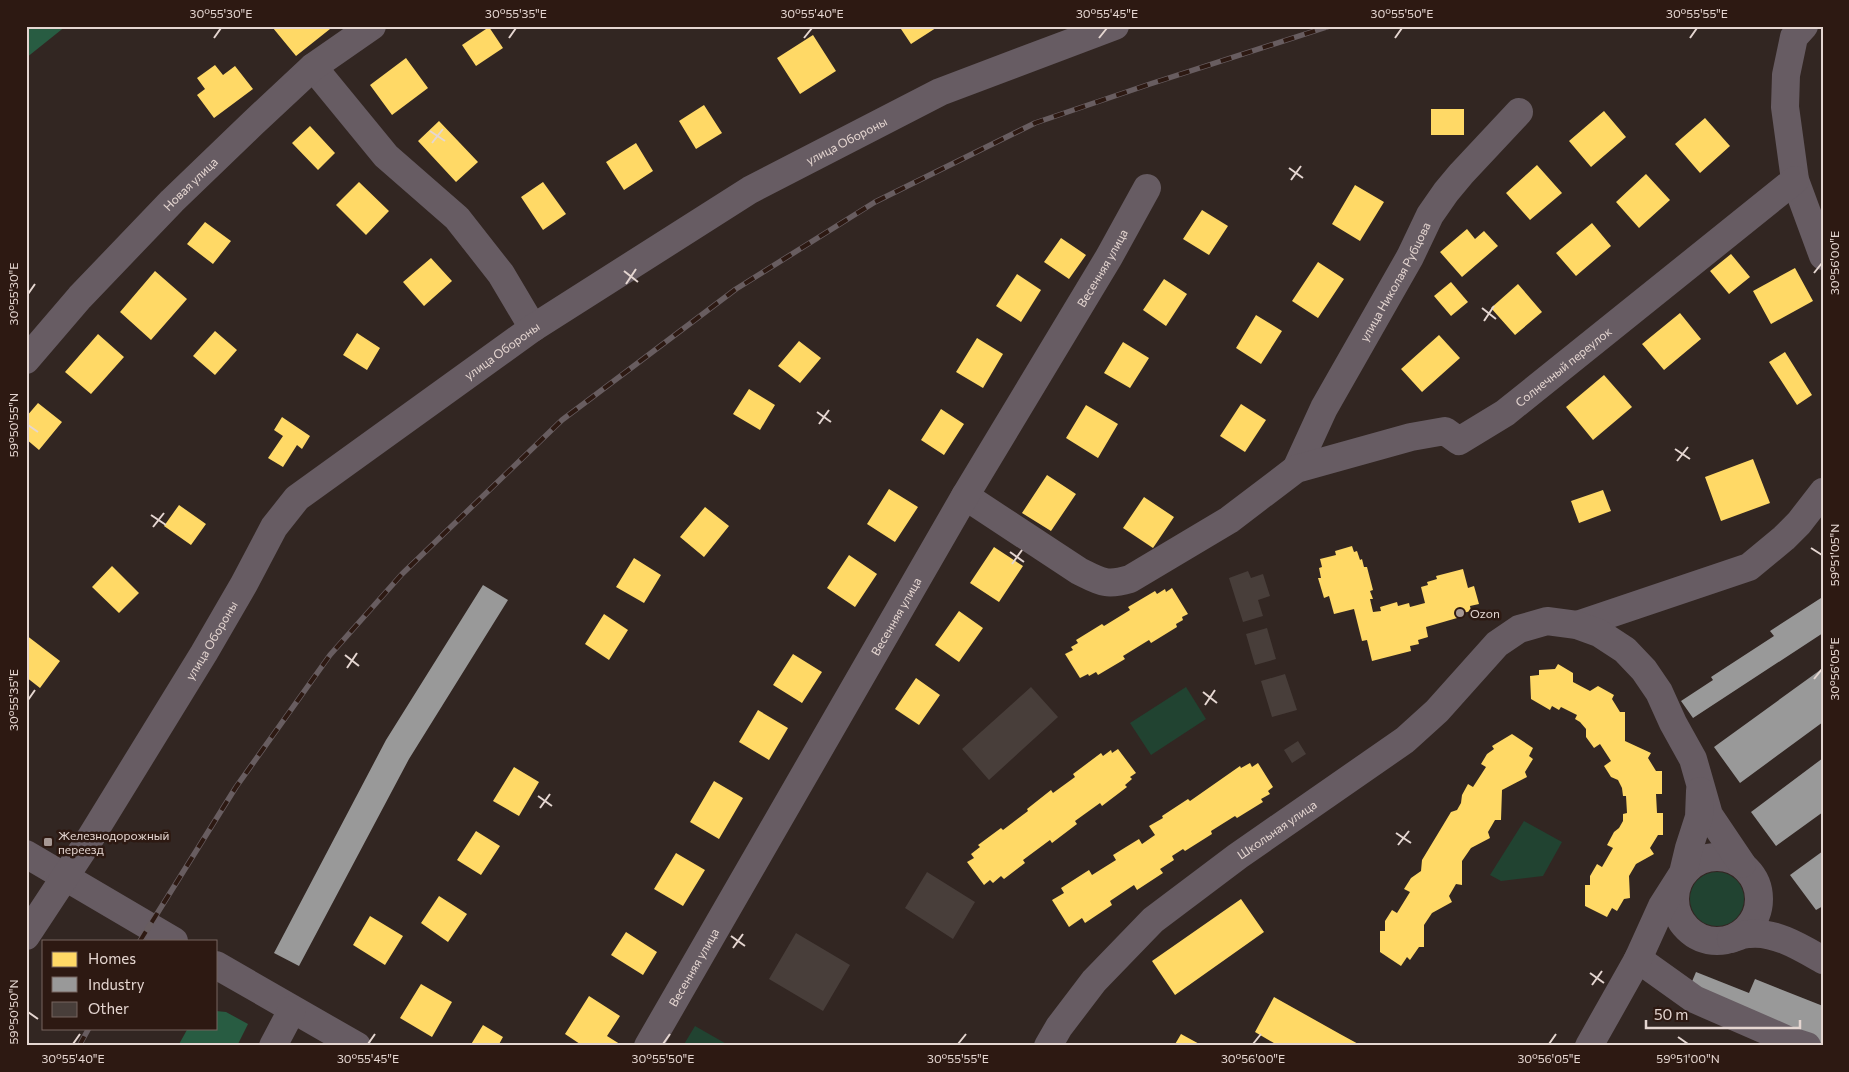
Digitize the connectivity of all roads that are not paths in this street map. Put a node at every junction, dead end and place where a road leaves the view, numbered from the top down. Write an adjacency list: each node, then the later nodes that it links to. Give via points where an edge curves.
1 (372, 26): 4 (street, Новая улица)
2 (1116, 26): 9 (street, улица Обороны, via 940,92 750,190)
3 (1799, 32): 6 (street, via 1786,75 1785,107)
4 (313, 68): 9 (street, via 386,156 456,218 501,274); 10 (street, Новая улица, via 172,201)
5 (1519, 112): 11 (street, улица Николая Рубцова, via 1456,180 1430,215 1410,257 1324,408)
6 (1795, 180): 8 (street); 11 (street, Солнечный переулок, via 1505,413 1459,441 1445,432 1419,436)
7 (1146, 188): 13 (street, Весенняя улица, via 1109,257)
8 (1823, 256)
9 (533, 328): 19 (street, улица Обороны, via 297,498 274,526 209,645)
10 (26, 360)
11 (1296, 468): 13 (street, via 1229,520 1130,579 1113,584 1079,571)
12 (1823, 492): 14 (street, via 1784,538 1749,566)
13 (965, 496): 31 (street, Весенняя улица)
14 (1577, 624): 15 (street, via 1599,633 1625,650 1644,670 1659,692 1693,759); 32 (street, Школьная улица, via 1547,621 1519,629 1497,644 1437,711 1404,740 1153,920 1094,981)
15 (1701, 787): 17 (street, via 1709,815); 18 (street, via 1699,817)
16 (26, 854): 19 (street)
17 (1742, 864): 18 (street, via 1730,858 1710,857 1692,864); 20 (street, via 1758,886)
18 (1683, 873): 22 (street, via 1674,898 1676,911 1691,933); 25 (street, via 1662,906)
19 (64, 876): 21 (street, улица Обороны); 23 (street)
20 (1759, 899): 22 (street, via 1751,924 1742,933); 24 (street, via 1764,914 1776,929)
21 (26, 936)
22 (1716, 939): 24 (street, via 1750,934 1771,936); 25 (street, via 1669,937 1653,945)
23 (172, 940)
24 (1797, 946): 26 (street)
25 (1638, 959): 33 (street); 34 (street, via 1694,999)
26 (1823, 960)
27 (218, 966): 28 (street)
28 (292, 1010): 29 (street); 30 (street)
29 (273, 1046)
30 (356, 1046)
31 (648, 1046)
32 (1048, 1046)
33 (1589, 1046)
34 (1807, 1046)

